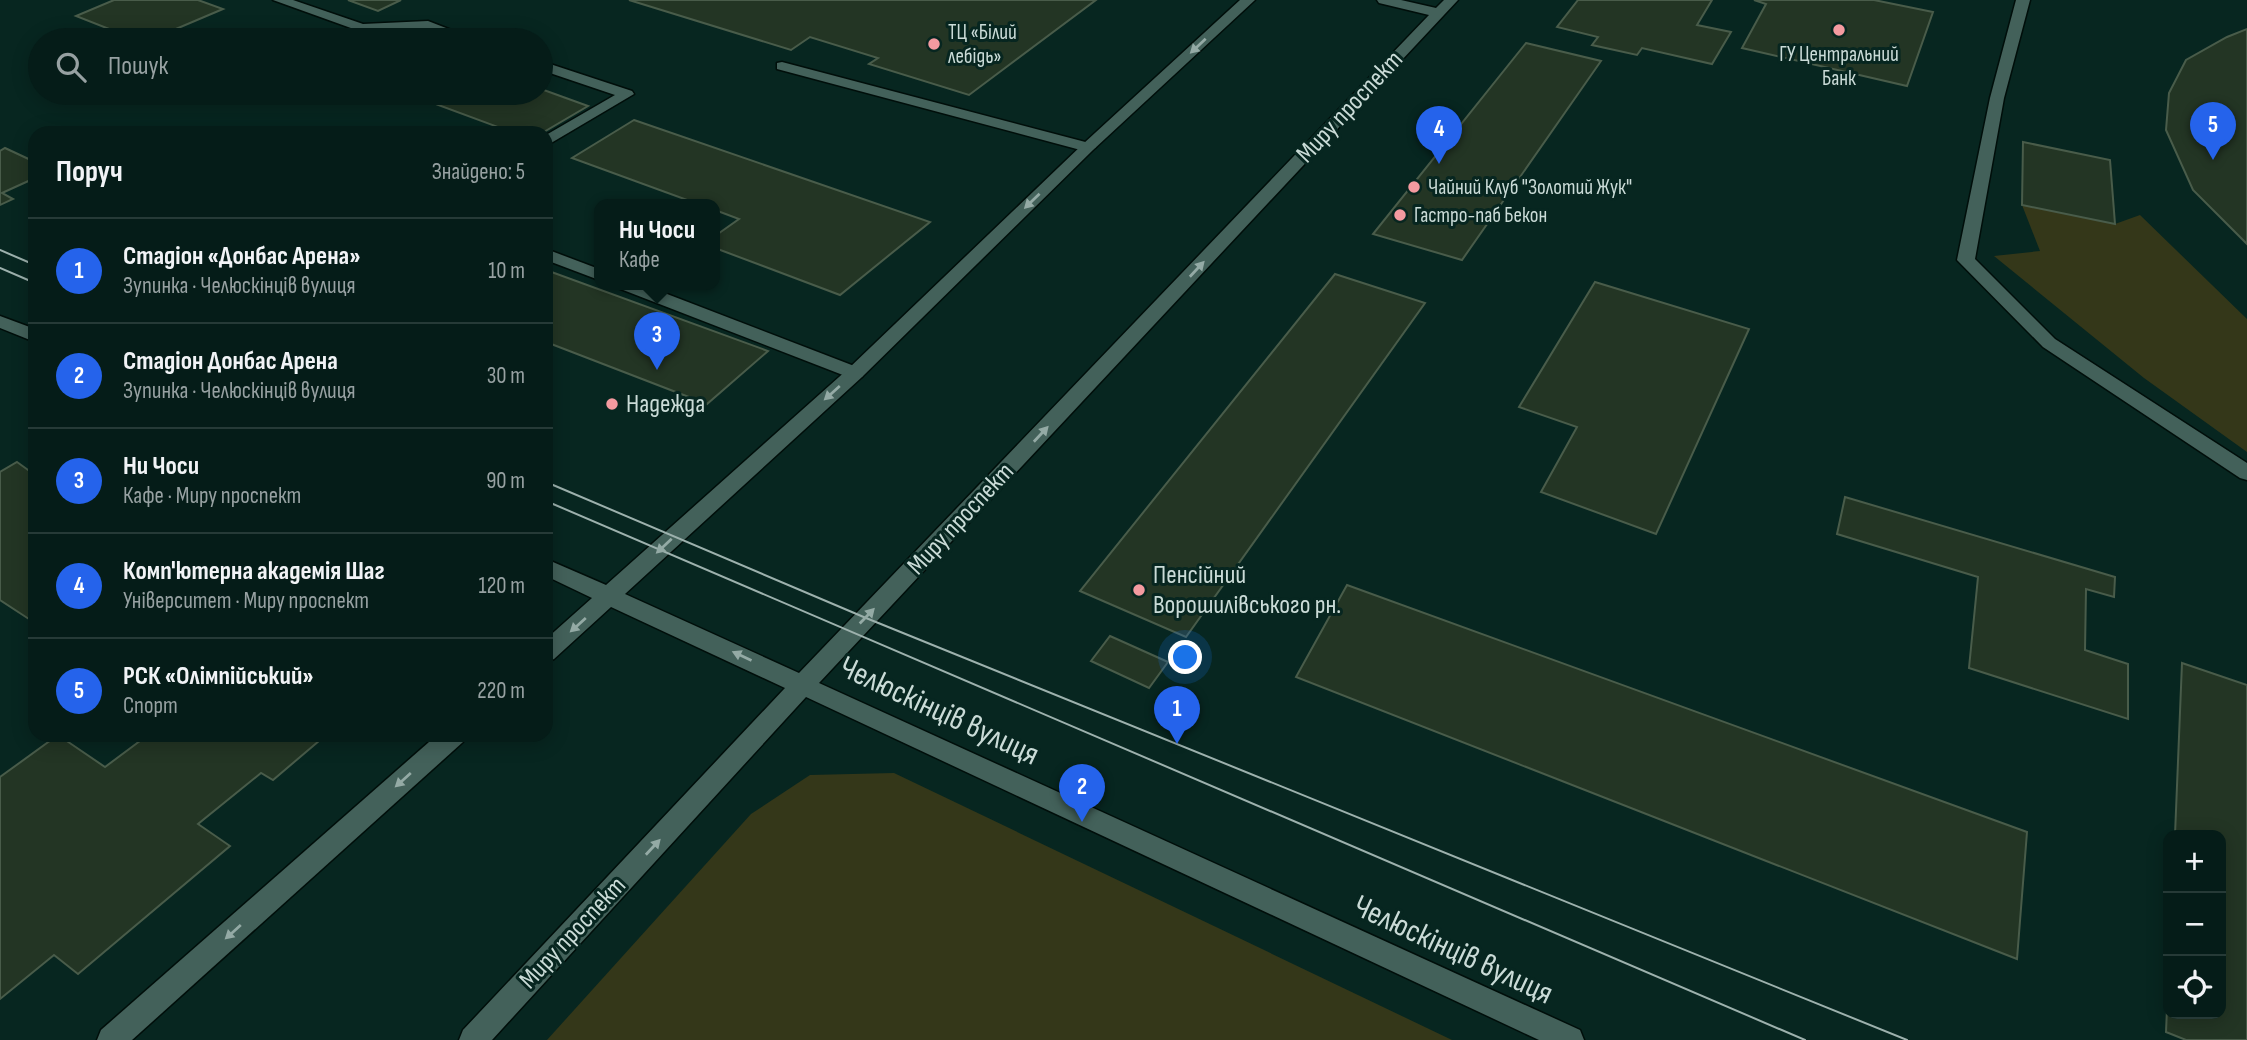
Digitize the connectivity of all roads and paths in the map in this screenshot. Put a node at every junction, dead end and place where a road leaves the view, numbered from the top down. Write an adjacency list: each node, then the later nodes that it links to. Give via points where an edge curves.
1 (280, 0): 7 (main road)
2 (1248, 0): 12 (main road, one-way to 12)
3 (1384, 0): 5 (main road)
4 (2023, 0): 19 (main road, via 1997,98 1966,260 2049,343)
5 (1445, 6): 23 (main road, Миру проспект, one-way to 5)
6 (362, 28): 8 (main road)
7 (362, 28)
8 (434, 28)
9 (782, 66): 12 (main road)
10 (553, 69): 11 (main road, via 627,94)
11 (553, 137)
12 (1088, 147): 18 (main road, one-way to 18)
13 (553, 257): 14 (main road)
14 (594, 273)
15 (640, 290): 18 (main road)
16 (0, 321): 17 (main road)
17 (28, 333)
18 (855, 373): 21 (main road, one-way to 21)
19 (2247, 473)
20 (553, 570): 21 (main road, Челюскінців вулиця)
21 (611, 596): 22 (main road, one-way to 22); 23 (main road, Челюскінців вулиця, one-way to 21)
22 (553, 647)
23 (804, 685): 26 (main road, Миру проспект, one-way to 23); 27 (main road, Челюскінців вулиця)
24 (446, 742): 25 (main road, one-way to 25)
25 (111, 1040)
26 (474, 1040)
27 (1570, 1040)

